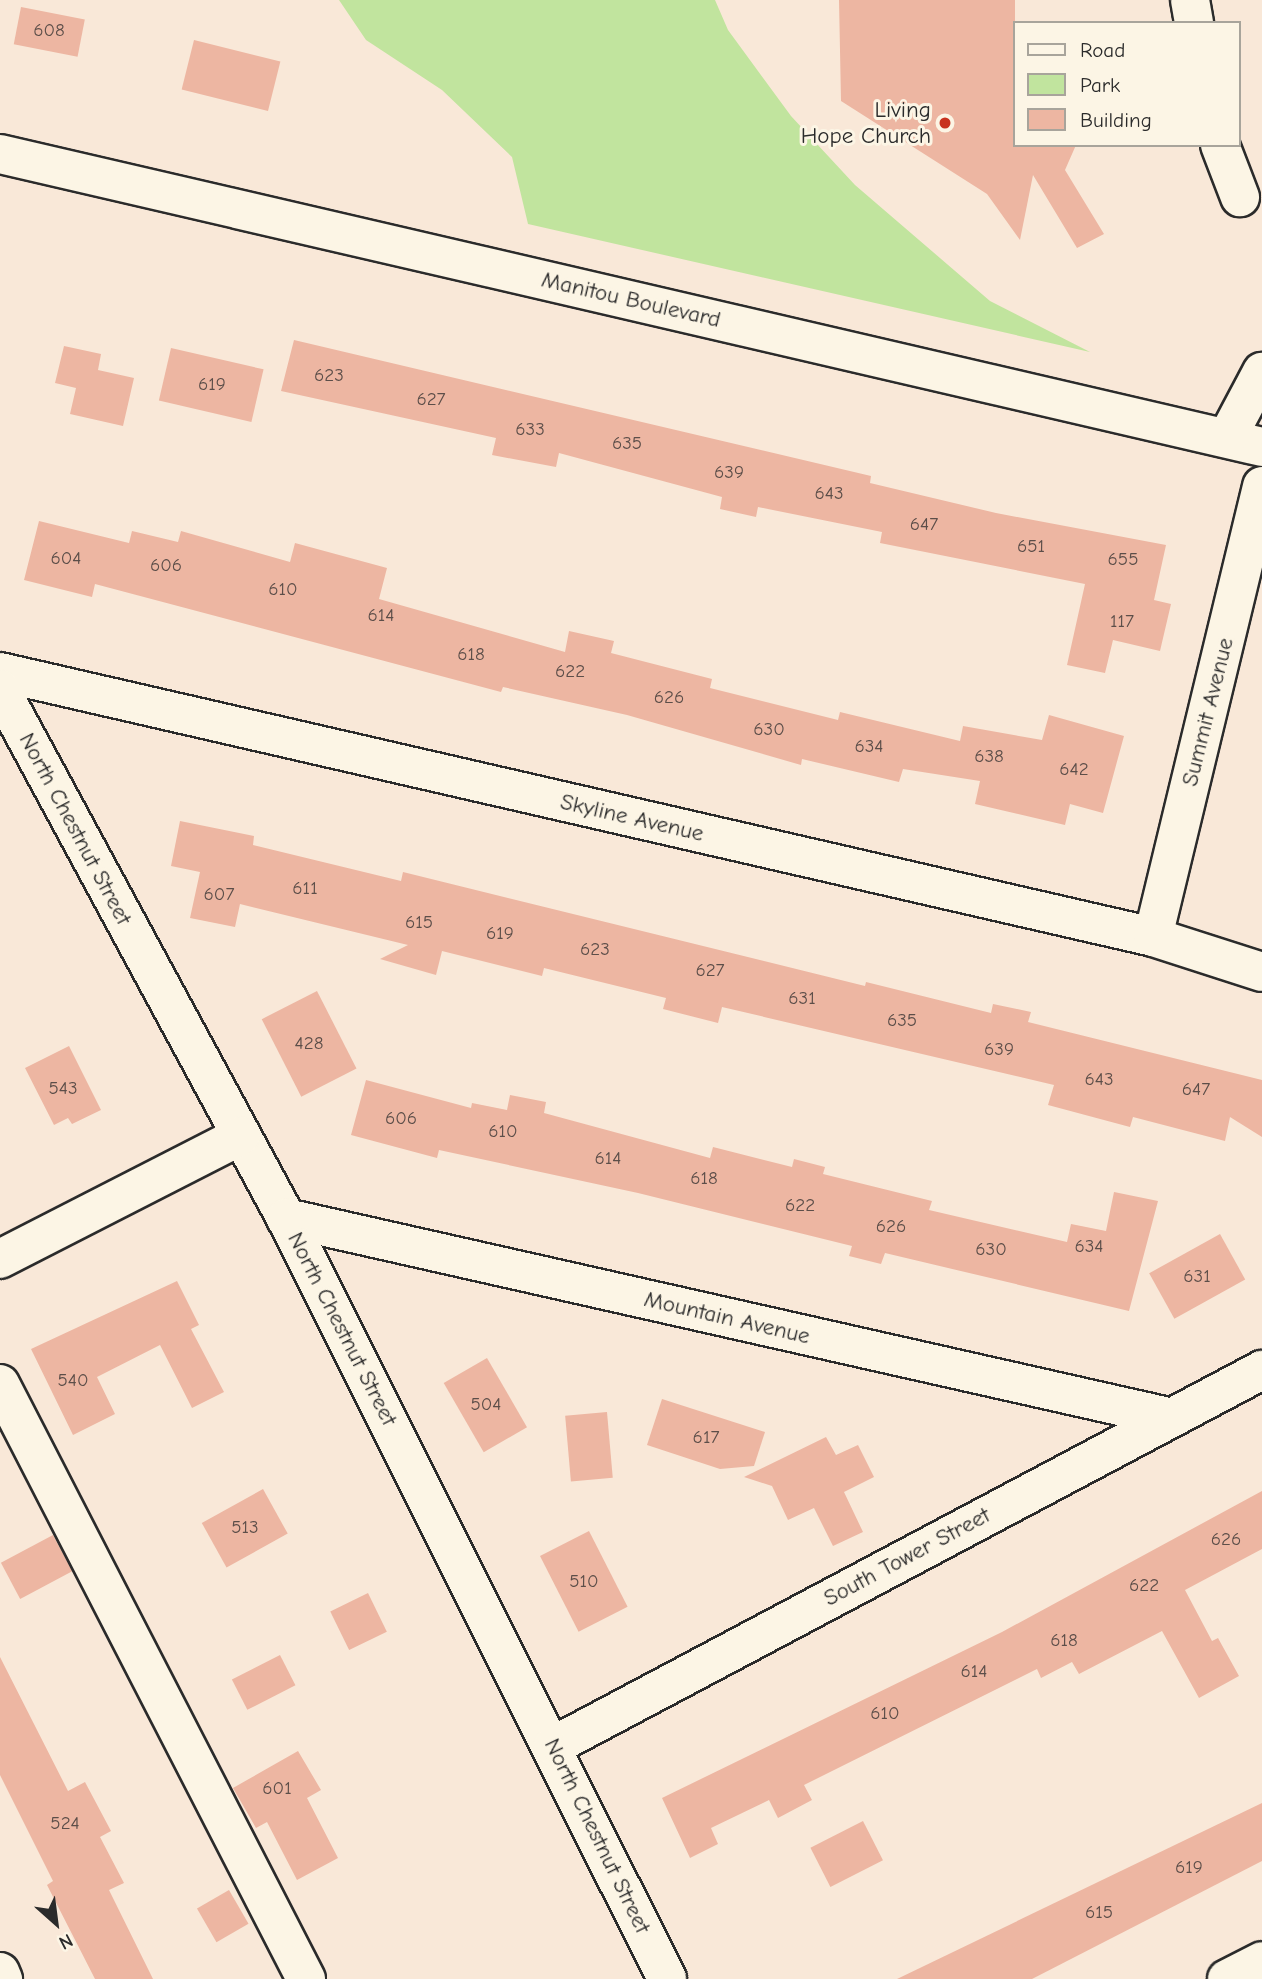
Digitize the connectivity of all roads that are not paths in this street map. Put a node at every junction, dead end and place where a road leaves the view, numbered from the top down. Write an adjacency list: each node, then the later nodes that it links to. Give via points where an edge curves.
1 (1190, 0): 2 (street)
2 (1195, 21)
3 (1221, 147): 5 (street)
4 (0, 154): 7 (street, Manitou Boulevard)
5 (1240, 197)
6 (1262, 372): 7 (street)
7 (1245, 442)
8 (1262, 486): 11 (street, Summit Avenue)
9 (0, 672): 11 (street, Skyline Avenue)
10 (0, 689): 13 (street, North Chestnut Street)
11 (1153, 937): 12 (street, Skyline Avenue)
12 (1262, 972)
13 (240, 1136): 14 (street, North Chestnut Street); 15 (street)
14 (286, 1218): 18 (street, Mountain Avenue); 19 (street, North Chestnut Street)
15 (0, 1259)
16 (1262, 1370): 18 (street, South Tower Street)
17 (0, 1384): 23 (street)
18 (1168, 1417): 19 (street, South Tower Street)
19 (553, 1746): 24 (street, North Chestnut Street)
20 (1262, 1961): 25 (street)
21 (0, 1972): 22 (street)
22 (4, 1979)
23 (306, 1979)
24 (667, 1979)
25 (1227, 1979)

